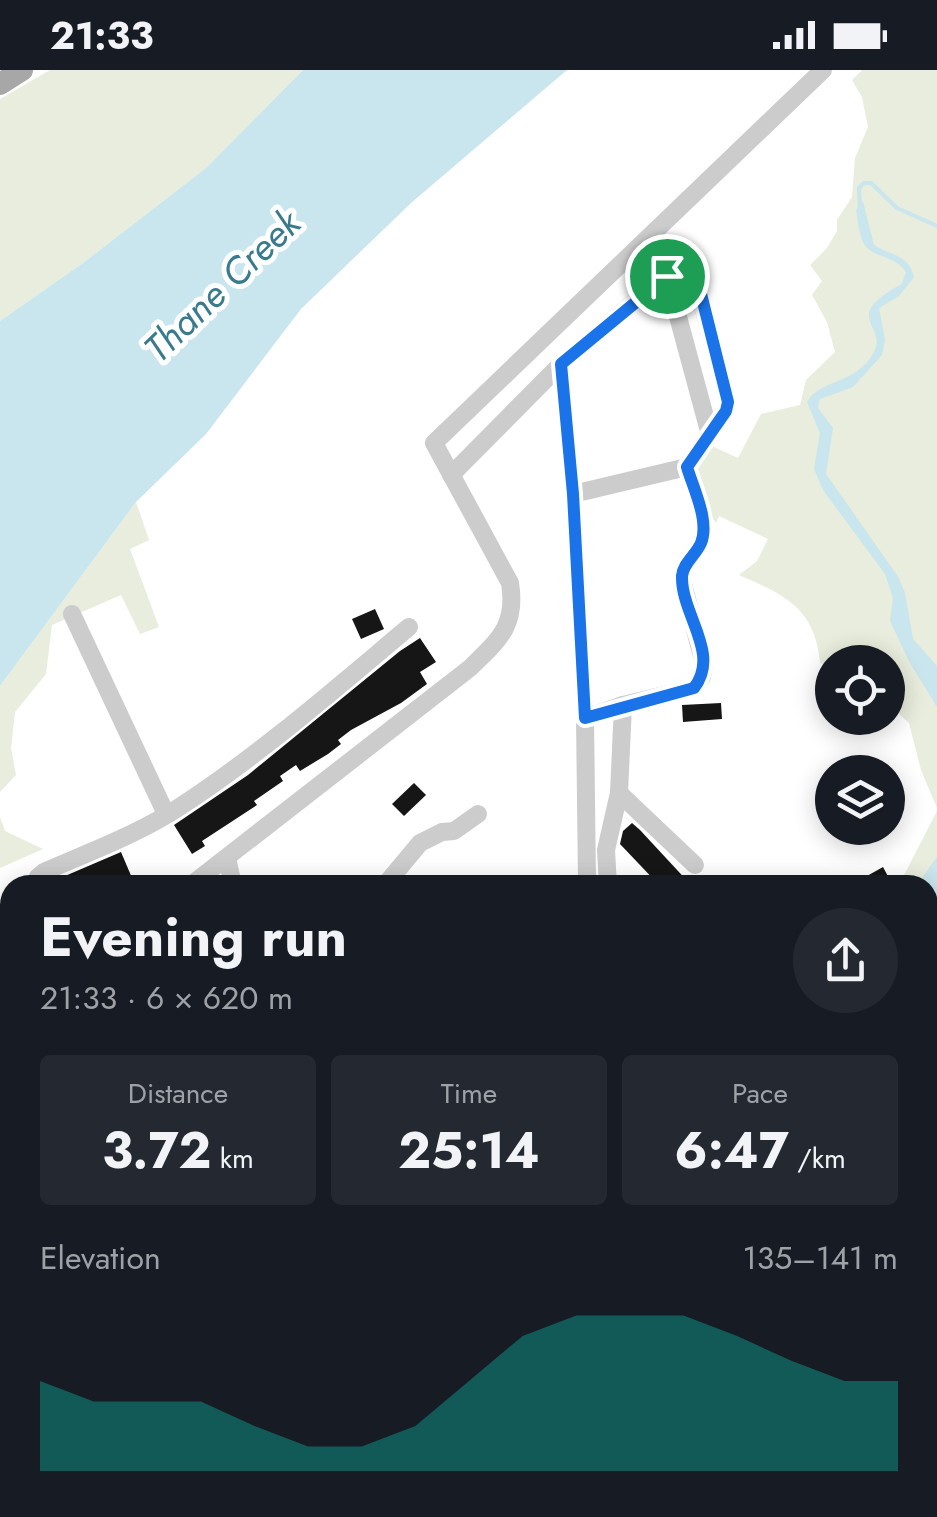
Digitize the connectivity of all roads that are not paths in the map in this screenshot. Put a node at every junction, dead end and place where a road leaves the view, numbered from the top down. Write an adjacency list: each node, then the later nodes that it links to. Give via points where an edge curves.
1 (22, 70): 3 (main road)
2 (823, 70): 8 (street, via 434,443)
3 (0, 84)
4 (667, 276): 5 (street); 6 (street); 6 (street, via 683,261 694,266 728,402)
5 (561, 364): 8 (street); 9 (street)
6 (710, 434): 7 (street)
7 (687, 467): 9 (street); 12 (street, via 704,532 682,580 702,648 702,677 694,688)
8 (451, 475): 17 (street, via 510,583 504,634 470,668)
9 (573, 494): 13 (street)
10 (72, 614): 15 (street)
11 (409, 626): 15 (street, via 305,715)
12 (623, 705): 13 (street); 14 (street)
13 (585, 718): 23 (street)
14 (619, 794): 18 (street); 24 (street)
15 (166, 814): 19 (street)
16 (478, 814): 22 (street, via 420,843)
17 (227, 858): 20 (street); 21 (street)
18 (695, 866)
19 (41, 875)
20 (204, 875)
21 (231, 875)
22 (393, 875)
23 (588, 875)
24 (607, 875)

